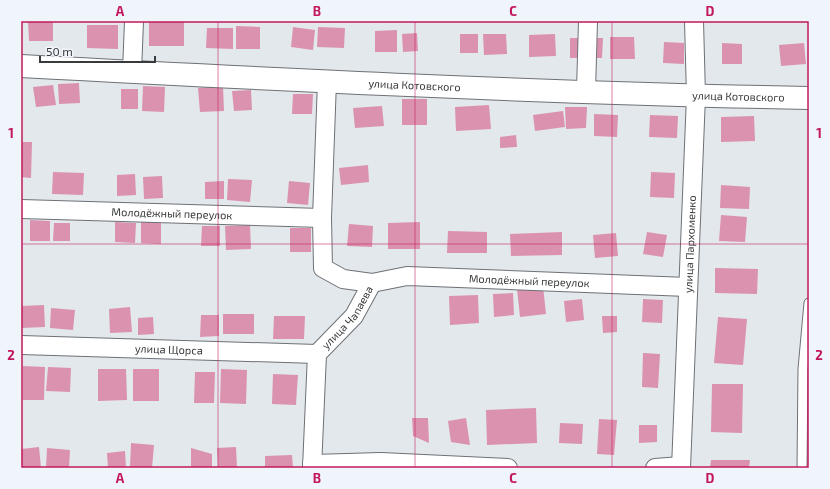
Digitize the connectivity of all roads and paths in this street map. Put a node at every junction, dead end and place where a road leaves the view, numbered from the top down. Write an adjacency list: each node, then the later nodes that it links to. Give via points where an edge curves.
1 (134, 21): 5 (street)
2 (588, 21): 7 (street)
3 (694, 21): 8 (street, улица Пархоменко)
4 (21, 66): 5 (street, улица Котовского)
5 (132, 72): 6 (street, улица Котовского)
6 (327, 81): 7 (street, улица Котовского); 11 (street, улица Чапаева)
7 (586, 91): 8 (street, улица Котовского)
8 (696, 96): 9 (street, улица Котовского); 13 (street, улица Пархоменко)
9 (809, 98)
10 (21, 209): 11 (street, Молодёжный переулок)
11 (322, 218): 12 (street, улица Чапаева, via 323,268 343,279)
12 (372, 284): 13 (street, Молодёжный переулок, via 407,276); 16 (street, улица Чапаева, via 354,316)
13 (688, 287): 18 (street, улица Пархоменко)
14 (809, 303): 21 (lane, via 803,369)
15 (21, 346): 16 (street, улица Щорса)
16 (317, 354): 17 (street, улица Чапаева)
17 (312, 466): 19 (street, via 381,462)
18 (681, 467): 20 (street)
19 (508, 468)
20 (655, 468)
21 (802, 468)

